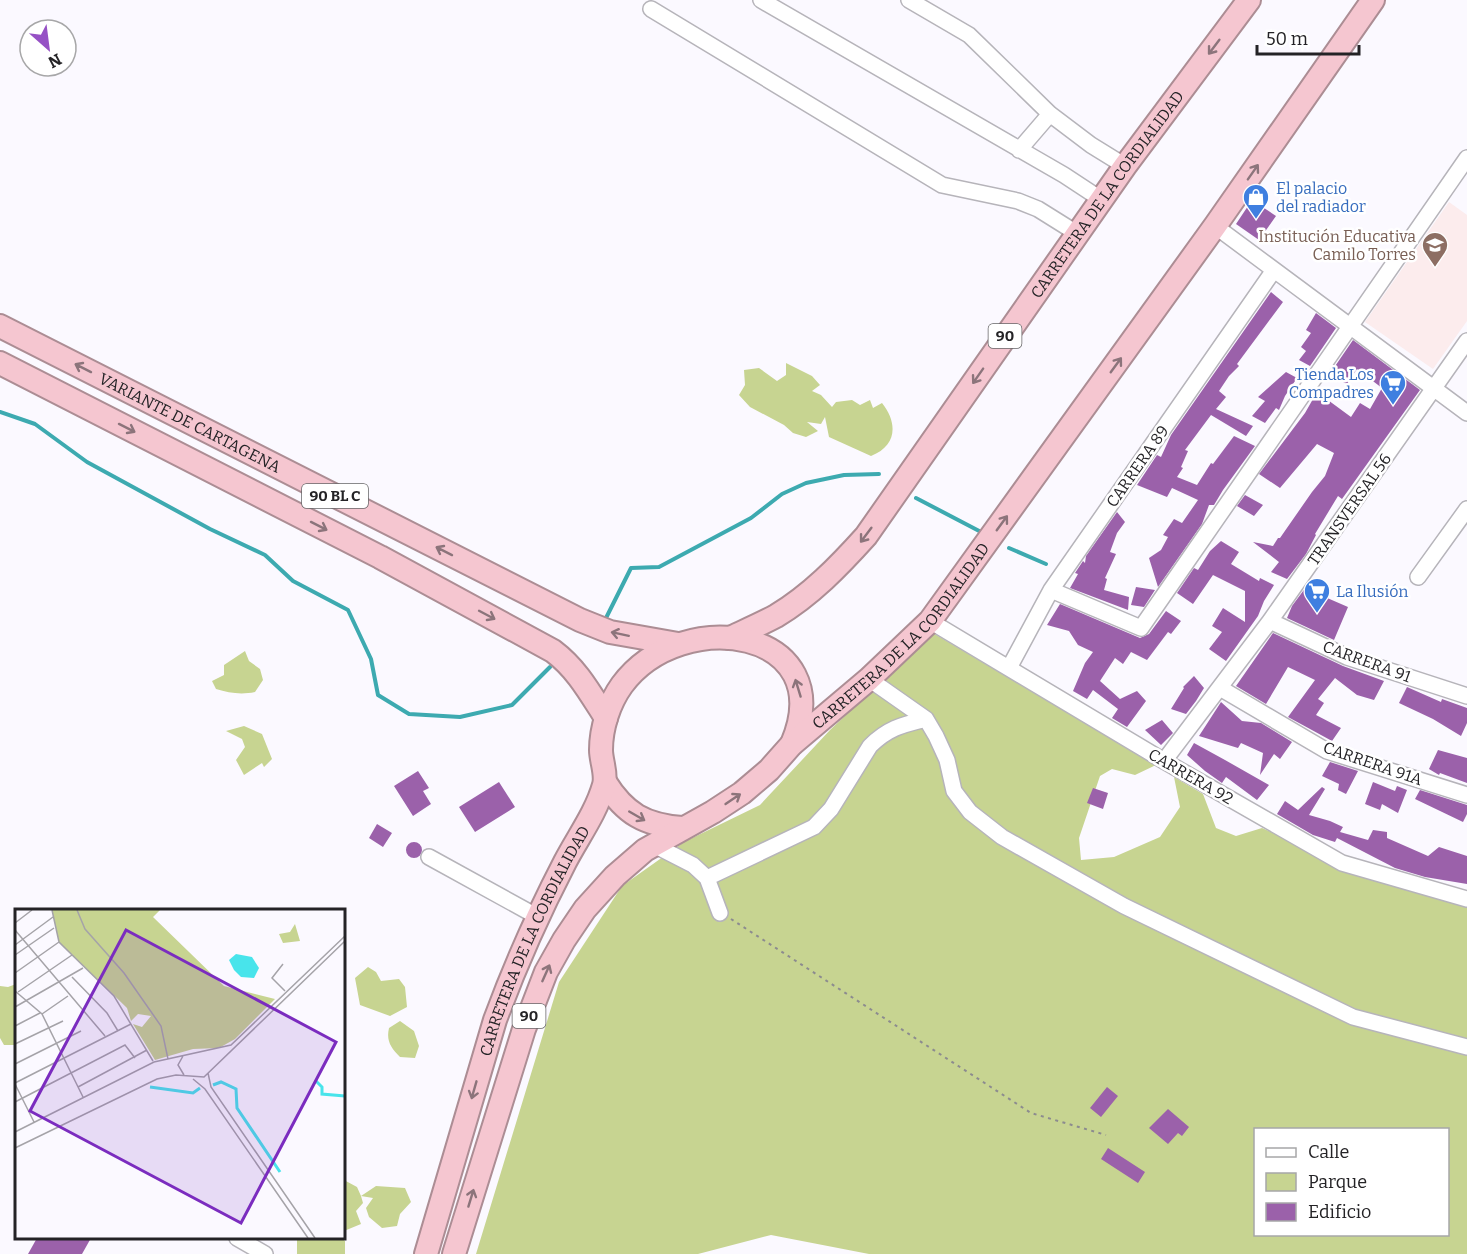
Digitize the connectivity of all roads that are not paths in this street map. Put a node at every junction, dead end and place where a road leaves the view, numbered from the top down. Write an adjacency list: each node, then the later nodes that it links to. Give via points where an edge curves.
1 (909, 0): 6 (street, via 969,35)
2 (1249, 0): 9 (highway, CARRETERA DE LA CORDIALIDAD / 90, one-way to 9)
3 (1373, 0): 11 (highway, CARRETERA DE LA CORDIALIDAD, one-way to 3)
4 (767, 1): 7 (street)
5 (651, 9): 12 (street, via 942,185 1038,208)
6 (1050, 114): 7 (street); 9 (street)
7 (1019, 150): 10 (street)
8 (1467, 158): 15 (street)
9 (1125, 166): 10 (highway, CARRETERA DE LA CORDIALIDAD / 90)
10 (1102, 200): 12 (highway, CARRETERA DE LA CORDIALIDAD / 90)
11 (1215, 226): 13 (street); 23 (highway, CARRETERA DE LA CORDIALIDAD, one-way to 11)
12 (1078, 234): 25 (highway, CARRETERA DE LA CORDIALIDAD / 90, one-way to 25, via 866,536 812,591)
13 (1274, 270): 15 (street); 22 (street, CARRERA 89)
14 (0, 326): 26 (highway, VARIANTE DE CARTAGENA / 90 BL C, one-way to 14, via 610,632 580,620)
15 (1352, 327): 18 (street); 22 (street, via 1141,628)
16 (1467, 341): 18 (street, TRANSVERSAL 56)
17 (0, 363): 31 (highway, VARIANTE DE CARTAGENA / 90 BL C, one-way to 31, via 380,557 553,651 581,678)
18 (1434, 388): 19 (street); 24 (street, TRANSVERSAL 56)
19 (1467, 413)
20 (1467, 509): 21 (street)
21 (1418, 577)
22 (1051, 590): 27 (street, CARRERA 89)
23 (930, 621): 27 (street, CARRERA 92); 28 (highway, CARRETERA DE LA CORDIALIDAD)
24 (1270, 621): 29 (street, TRANSVERSAL 56); 30 (street, CARRERA 91, via 1347,657)
25 (730, 638): 26 (highway, CARRETERA DE LA CORDIALIDAD, via 703,638); 33 (highway, one-way to 25, via 800,727 802,709 793,673 766,647)
26 (678, 644): 31 (highway, CARRETERA DE LA CORDIALIDAD, via 646,660 629,677)
27 (1009, 668): 34 (street, CARRERA 92)
28 (869, 679): 32 (street); 33 (highway, CARRETERA DE LA CORDIALIDAD)
29 (1220, 688): 34 (street, TRANSVERSAL 56); 36 (street, CARRERA 91A, via 1327,751)
30 (1467, 696)
31 (606, 718): 35 (highway, CARRETERA DE LA CORDIALIDAD, via 601,750)
32 (926, 719): 40 (street, via 895,726 876,740 831,809 813,827); 44 (street, via 947,760 954,791 970,812 1002,837 1124,906 1353,1017)
33 (792, 744): 37 (highway, CARRETERA DE LA CORDIALIDAD, one-way to 33, via 742,793)
34 (1164, 760): 41 (street, CARRERA 92, via 1342,863)
35 (605, 782): 37 (highway, one-way to 37, via 615,798 645,821); 43 (highway, CARRETERA DE LA CORDIALIDAD / 90, via 596,807)
36 (1467, 795)
37 (682, 828): 38 (highway, CARRETERA DE LA CORDIALIDAD / 90)
38 (652, 844): 40 (street, via 693,865); 48 (highway, CARRETERA DE LA CORDIALIDAD / 90, one-way to 38, via 524,1029 546,972 585,909)
39 (429, 857): 43 (street)
40 (707, 878): 42 (street)
41 (1467, 899)
42 (720, 913)
43 (538, 917): 47 (highway, CARRETERA DE LA CORDIALIDAD / 90, one-way to 47, via 495,1020)
44 (1467, 1047)
45 (239, 1239): 46 (street)
46 (265, 1254)
47 (426, 1254)
48 (454, 1254)

